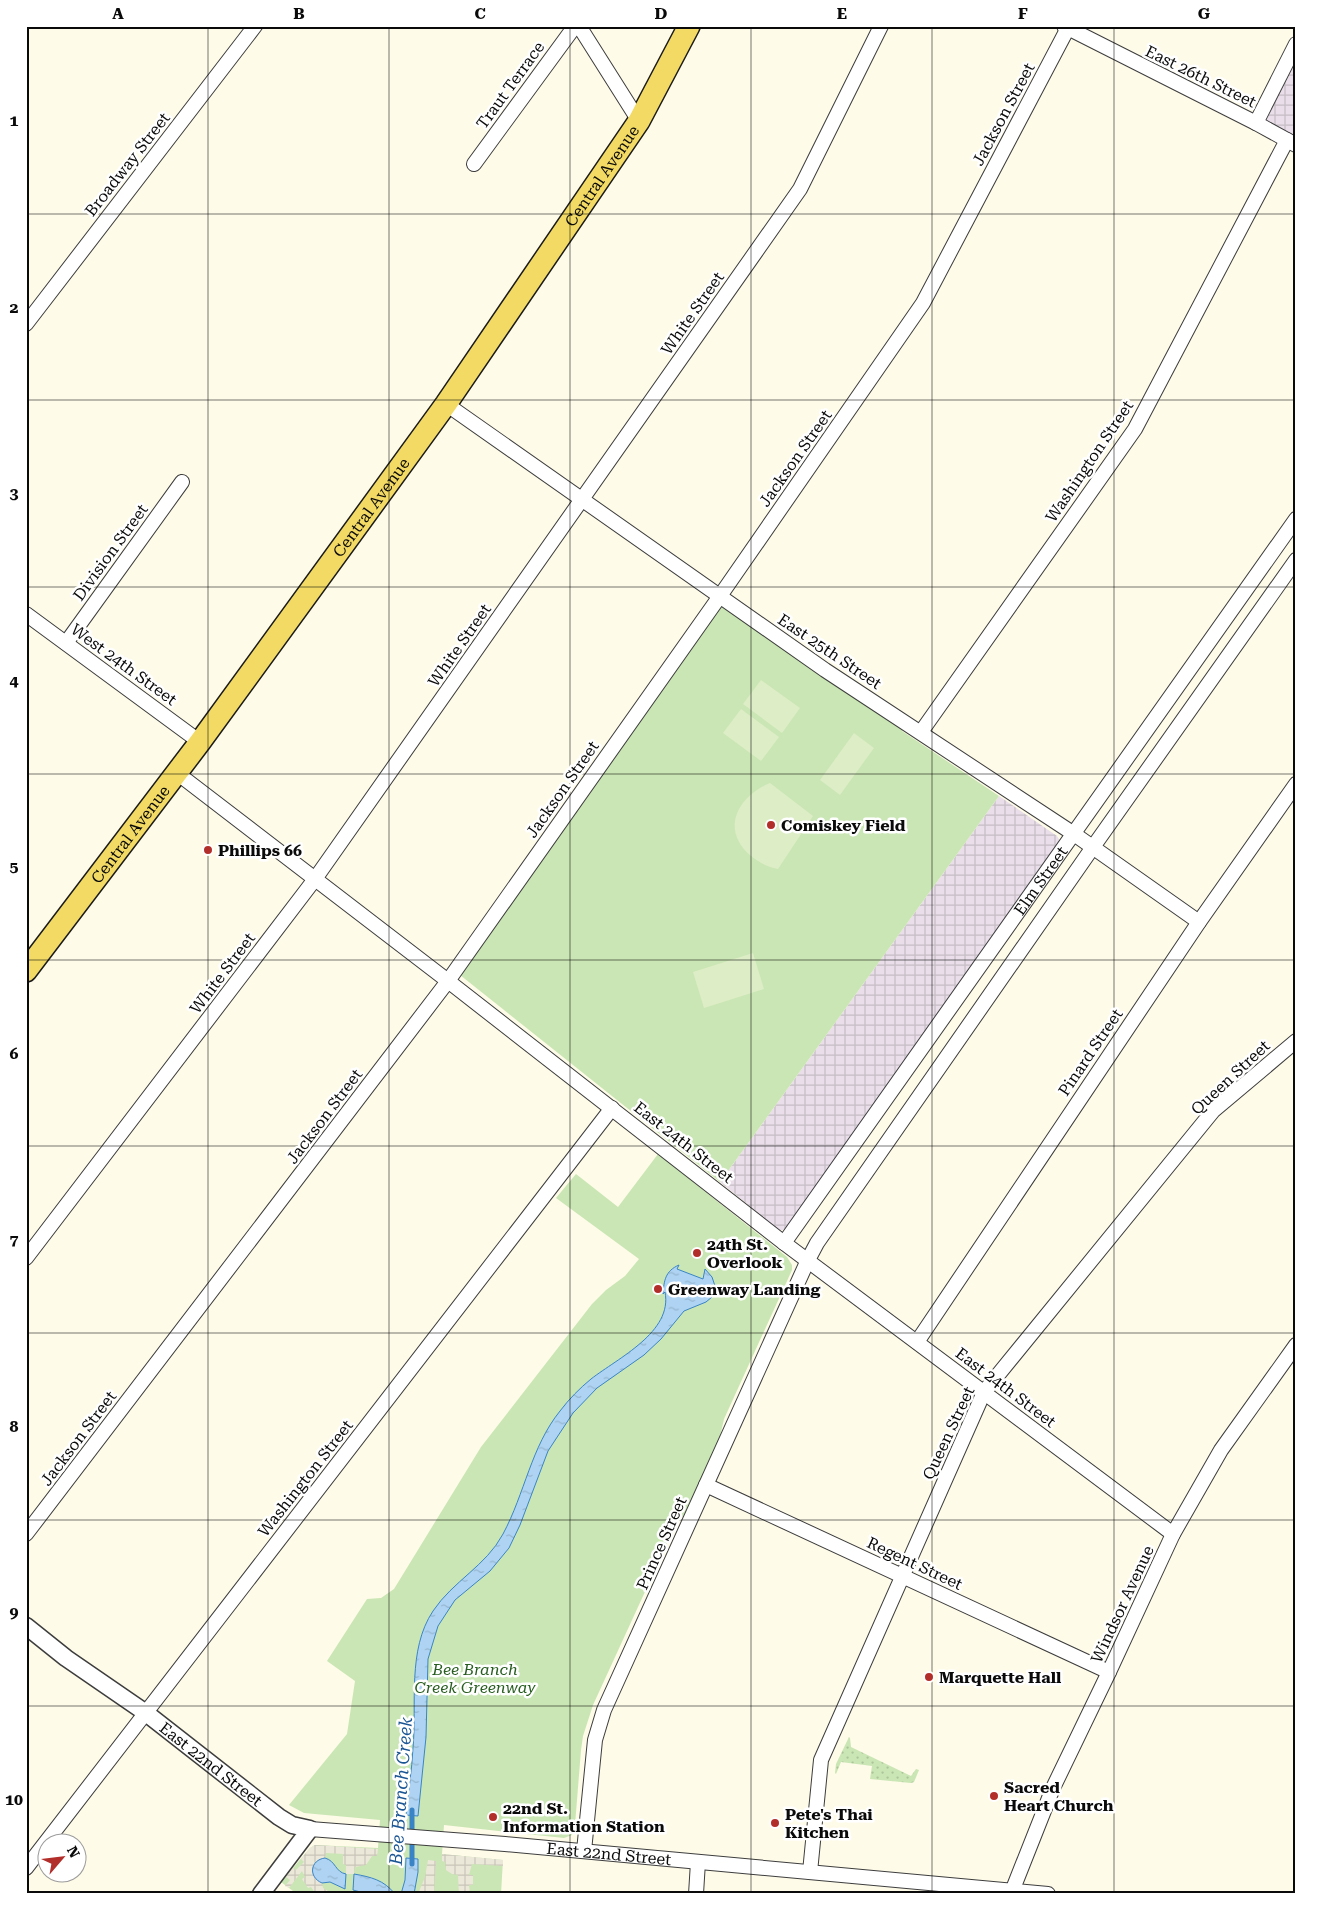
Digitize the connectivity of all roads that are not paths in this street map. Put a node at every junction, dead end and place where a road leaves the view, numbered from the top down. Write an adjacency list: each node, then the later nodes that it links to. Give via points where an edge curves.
1 (255, 26): 12 (street, Broadway Street)
2 (575, 26): 11 (street, Traut Terrace)
3 (580, 26): 8 (street)
4 (689, 26): 8 (main road, Central Avenue)
5 (881, 26): 15 (street, White Street, via 800,189)
6 (1067, 27): 9 (street, East 26th Street); 18 (street, Jackson Street, via 923,303)
7 (1296, 44): 9 (street)
8 (639, 121): 13 (main road, Central Avenue)
9 (1256, 123): 10 (street, East 26th Street)
10 (1291, 142): 21 (street, Washington Street, via 1135,429)
11 (474, 164)
12 (26, 324)
13 (446, 404): 15 (street, East 25th Street); 22 (main road, Central Avenue)
14 (182, 482): 20 (street, Division Street)
15 (583, 499): 18 (street, East 25th Street); 27 (street, White Street)
16 (1296, 520): 25 (street, Elm Street)
17 (1296, 560): 26 (street, Elm Street)
18 (720, 596): 21 (street, East 25th Street); 30 (street, Jackson Street)
19 (26, 614): 20 (street, West 24th Street)
20 (66, 643): 22 (street, West 24th Street)
21 (921, 732): 25 (street, East 25th Street)
22 (200, 742): 23 (main road, Central Avenue)
23 (177, 773): 27 (street, East 24th Street); 29 (main road, Central Avenue)
24 (1296, 784): 28 (street, Pinard Street)
25 (1074, 834): 26 (street, East 25th Street); 33 (street, Elm Street)
26 (1093, 847): 28 (street, East 25th Street); 35 (street, Elm Street)
27 (316, 879): 30 (street, East 24th Street); 34 (street, White Street)
28 (1199, 922): 36 (street, Pinard Street)
29 (26, 971)
30 (448, 981): 32 (street, East 24th Street); 40 (street, Jackson Street)
31 (1293, 1048): 38 (street, Queen Street, via 1213,1111)
32 (612, 1108): 33 (street, East 24th Street); 45 (street, Washington Street)
33 (784, 1243): 35 (street, East 24th Street)
34 (26, 1258)
35 (808, 1260): 36 (street, East 24th Street); 39 (street, Prince Street)
36 (917, 1342): 38 (street, East 24th Street)
37 (1296, 1345): 41 (street, Windsor Avenue, via 1221,1450)
38 (984, 1392): 41 (street, East 24th Street); 42 (street, Queen Street)
39 (706, 1485): 42 (street, Regent Street); 47 (street, Prince Street, via 600,1721 594,1740)
40 (26, 1534)
41 (1173, 1534): 44 (street, Windsor Avenue)
42 (902, 1578): 44 (street, Regent Street); 50 (street, Queen Street, via 821,1760)
43 (26, 1626): 45 (street, East 22nd Street)
44 (1109, 1672): 51 (street, Windsor Avenue, via 1053,1788)
45 (146, 1713): 46 (street, East 22nd Street, via 279,1817 292,1825); 49 (street, Washington Street)
46 (310, 1829): 47 (street, East 22nd Street); 52 (street)
47 (584, 1851): 48 (street, East 22nd Street)
48 (698, 1862): 50 (street, East 22nd Street); 53 (street)
49 (26, 1868)
50 (810, 1872): 51 (street, East 22nd Street)
51 (1011, 1892): 54 (street, East 22nd Street)
52 (261, 1894)
53 (696, 1894)
54 (1048, 1894)

